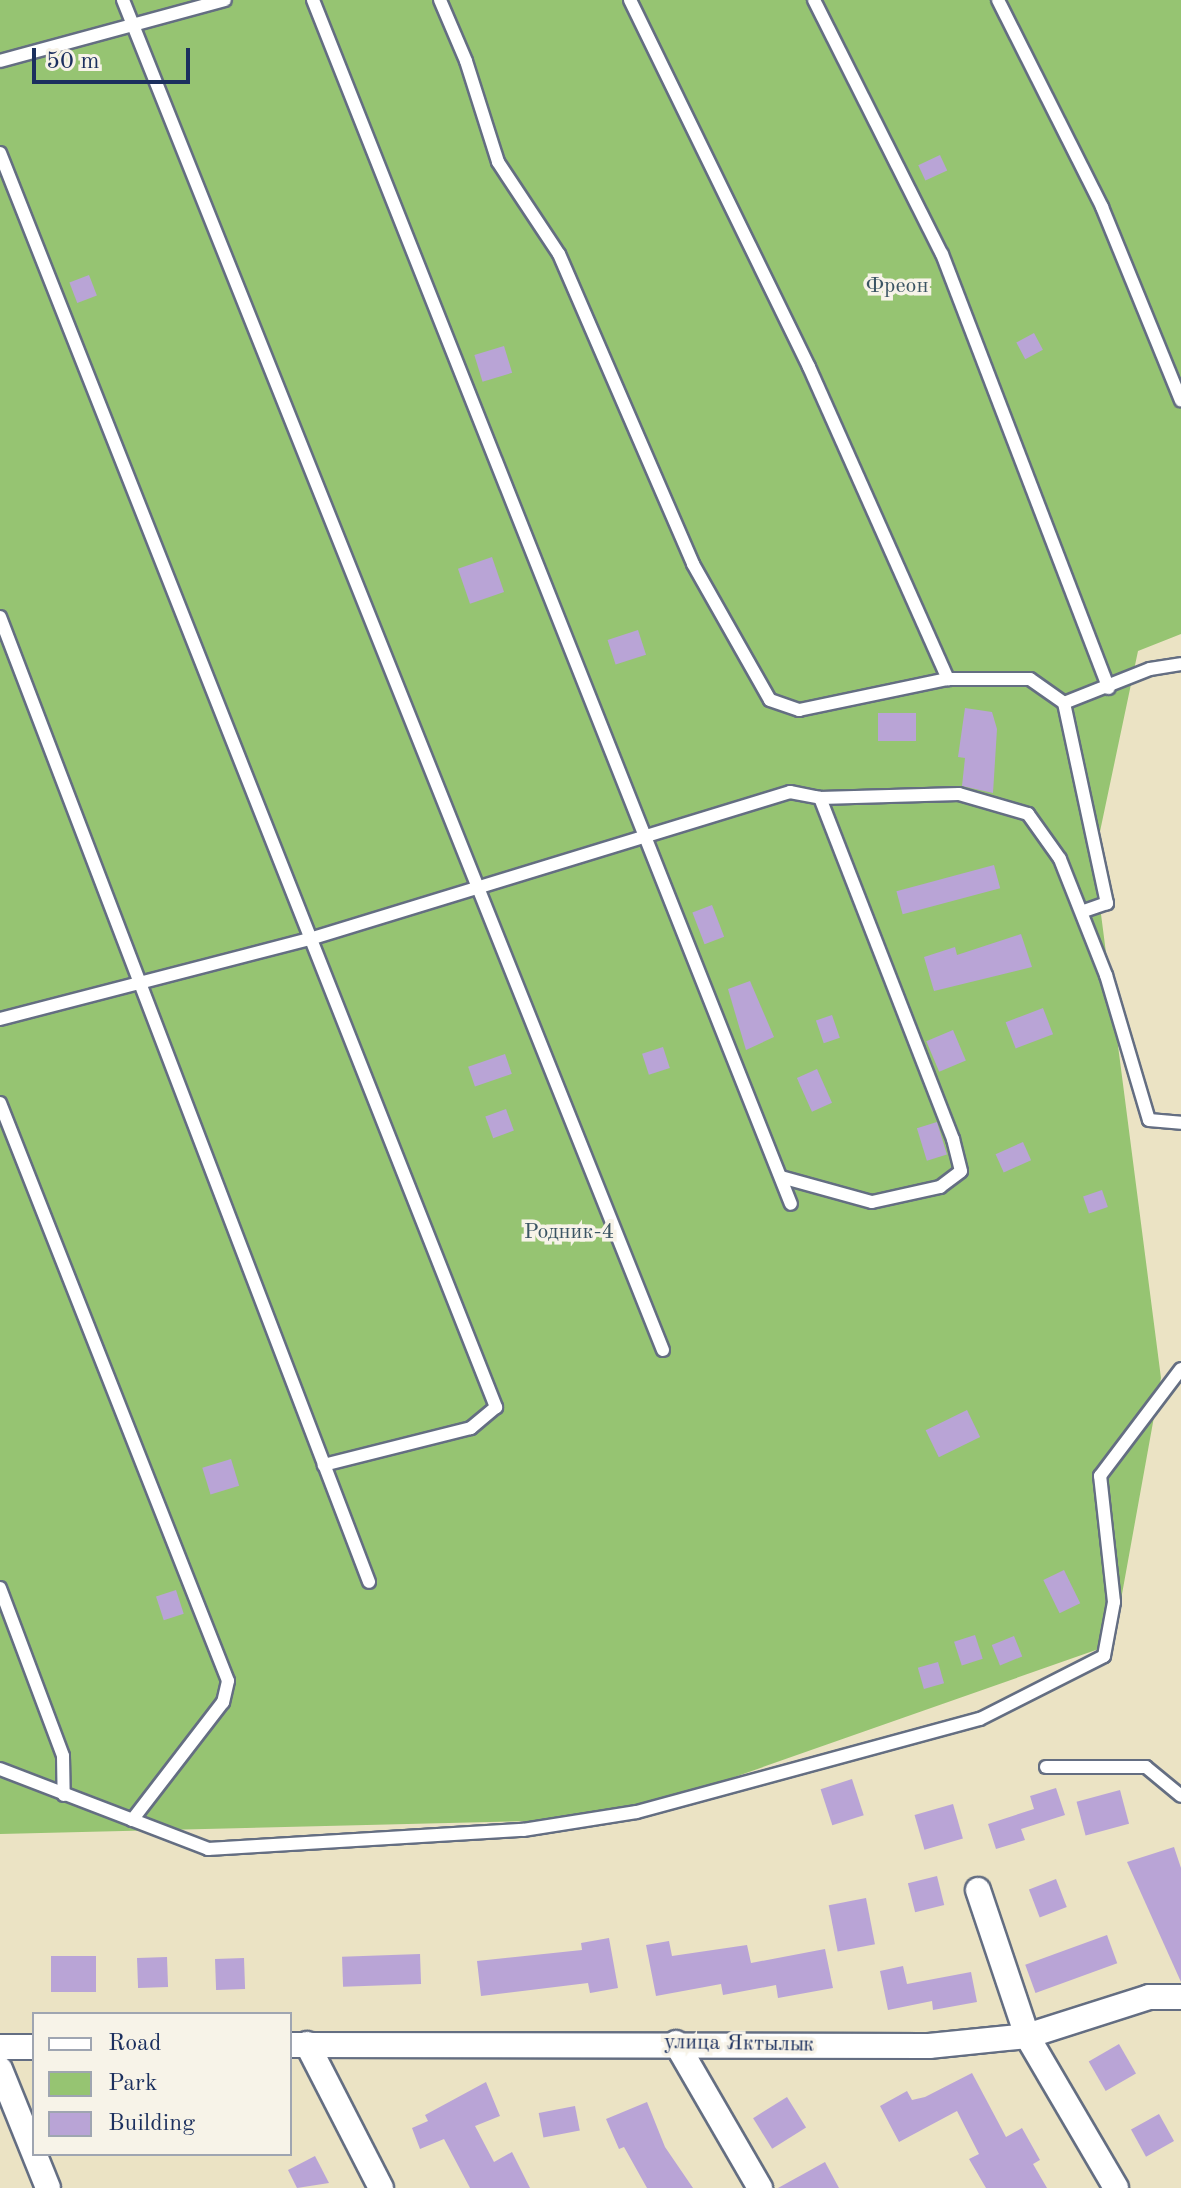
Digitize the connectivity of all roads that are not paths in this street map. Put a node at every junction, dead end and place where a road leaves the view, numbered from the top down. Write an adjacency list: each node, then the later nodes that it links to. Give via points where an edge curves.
1 (123, 0): 8 (lane)
2 (225, 0): 8 (lane)
3 (313, 0): 18 (lane)
4 (440, 0): 14 (lane, via 498,162 559,254 693,564 770,700 799,710)
5 (630, 0): 14 (lane, via 809,367)
6 (814, 0): 15 (lane, via 942,254)
7 (998, 0): 11 (lane, via 1102,207)
8 (133, 25): 9 (lane); 19 (lane)
9 (0, 61)
10 (0, 153): 21 (lane)
11 (1181, 401)
12 (0, 617): 22 (lane)
13 (1181, 664): 15 (lane, via 1150,669)
14 (948, 679): 16 (lane, via 1030,679)
15 (1109, 688): 16 (lane)
16 (1064, 703): 20 (lane, via 1107,903)
17 (820, 798): 18 (lane, via 790,792); 20 (lane, via 959,794 1028,814 1060,859); 26 (lane, via 961,1171 940,1187 872,1202)
18 (645, 832): 19 (lane); 26 (lane)
19 (475, 886): 21 (lane); 28 (lane)
20 (1084, 911): 25 (lane, via 1149,1120)
21 (313, 938): 22 (lane); 30 (lane, via 496,1407 471,1428)
22 (144, 985): 23 (lane); 30 (lane)
23 (0, 1019)
24 (0, 1103): 37 (lane, via 228,1681 223,1702)
25 (1181, 1123)
26 (781, 1177): 27 (lane)
27 (791, 1204)
28 (663, 1350)
29 (1181, 1369): 37 (lane, via 1100,1476 1114,1602 1104,1656 980,1719 637,1812 523,1830 208,1849)
30 (324, 1465): 31 (lane)
31 (369, 1582)
32 (0, 1588): 35 (lane, via 63,1756)
33 (1046, 1767): 36 (lane, via 1146,1767)
34 (0, 1769): 35 (lane)
35 (64, 1795): 37 (lane)
36 (1181, 1796)
37 (132, 1820)
38 (978, 1890): 40 (street)
39 (1181, 1997): 40 (street, улица Яктылык, via 1149,1997)
40 (1027, 2036): 41 (street, улица Яктылык, via 929,2046); 51 (street)
41 (676, 2043): 42 (street, улица Яктылык); 50 (street)
42 (299, 2044): 49 (street)
43 (0, 2047): 44 (street)
44 (32, 2047)
45 (0, 2069): 46 (street)
46 (32, 2148)
47 (35, 2156): 48 (street)
48 (48, 2188)
49 (381, 2188)
50 (760, 2188)
51 (1116, 2188)

